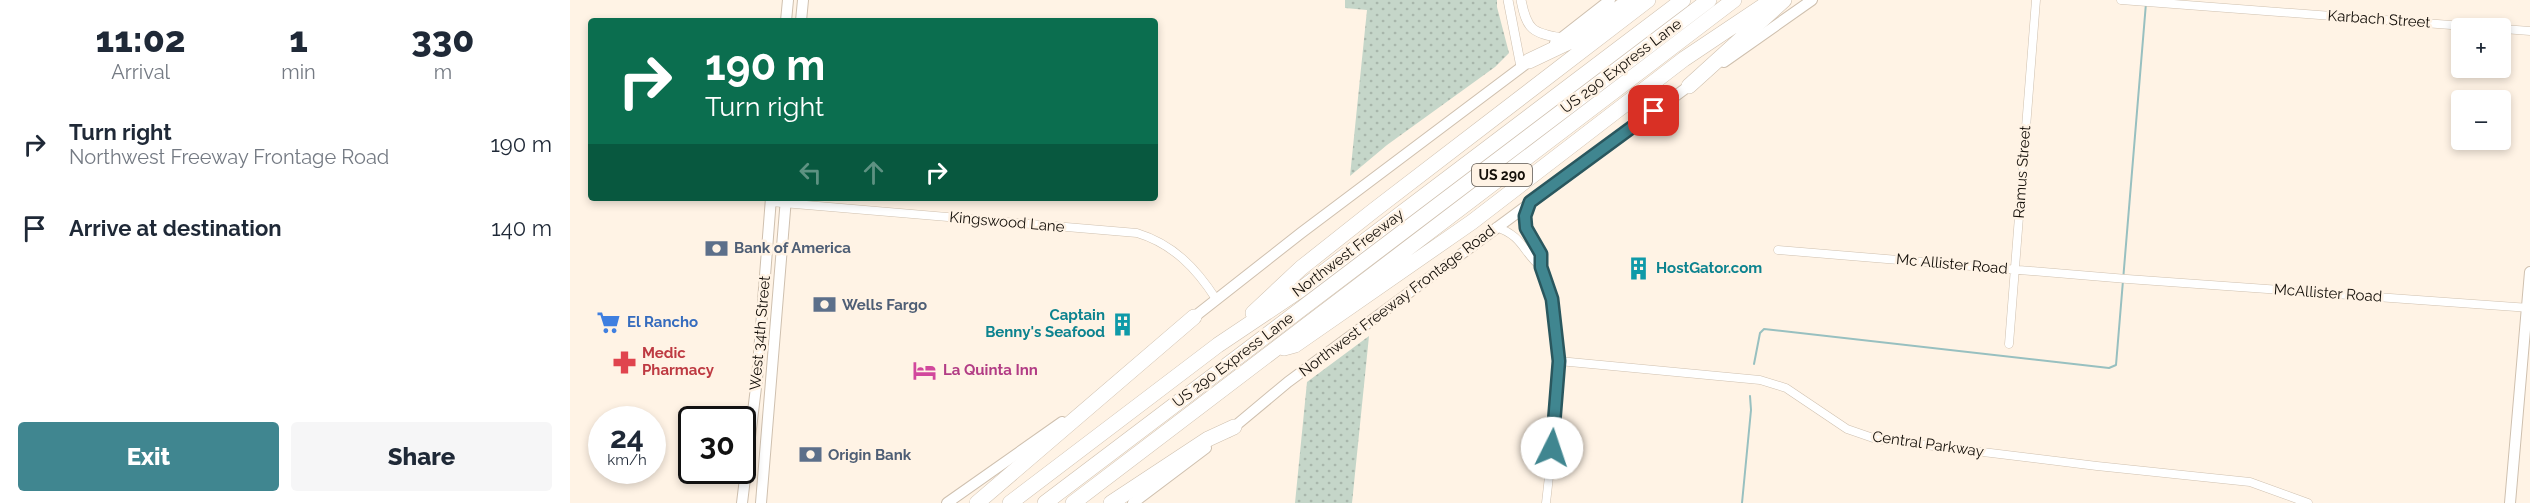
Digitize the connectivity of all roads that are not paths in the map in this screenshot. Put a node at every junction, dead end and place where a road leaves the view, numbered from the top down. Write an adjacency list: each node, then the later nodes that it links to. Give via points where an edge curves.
1 (788, 0): 17 (main road)
2 (803, 0): 18 (main road)
3 (1508, 0): 21 (street)
4 (1521, 0): 20 (street, via 1525,20 1533,31)
5 (1610, 0): 20 (main road)
6 (1631, 0): 21 (highway, via 1569,42)
7 (1648, 0): 38 (highway, via 1301,268)
8 (1683, 0): 38 (highway, Northwest Freeway / US 290, via 1300,290)
9 (1709, 0): 51 (highway, US 290 Express Lane)
10 (1734, 0): 39 (highway, Northwest Freeway / US 290)
11 (1772, 0): 39 (highway, via 1684,59 1428,254 1295,345)
12 (1784, 0): 22 (highway)
13 (1812, 0): 22 (main road, Northwest Freeway Frontage Road)
14 (2036, 0): 29 (street, Ramus Street)
15 (2121, 0): 16 (street, Karbach Street)
16 (2135, 1): 19 (street, Karbach Street)
17 (786, 18)
18 (801, 18)
19 (2530, 31)
20 (1562, 38): 21 (main road)
21 (1525, 64): 34 (main road)
22 (1689, 86): 25 (main road, Northwest Freeway Frontage Road)
23 (771, 201): 30 (main road, West 34th Street)
24 (786, 201): 31 (main road, West 34th Street); 34 (street, Kingswood Lane, via 1137,233 1151,237 1185,259)
25 (1530, 202): 26 (main road, Northwest Freeway Frontage Road); 28 (street, via 1526,228 1541,254)
26 (1496, 227): 28 (street, via 1512,233); 42 (main road, Northwest Freeway Frontage Road, via 1288,382)
27 (1778, 250): 29 (street, Mc Allister Road)
28 (1541, 267): 40 (street, via 1552,299)
29 (2015, 269): 33 (street, Mc Allister Road); 37 (street, Ramus Street)
30 (765, 271): 31 (main road); 41 (main road, West 34th Street)
31 (779, 271): 44 (main road, West 34th Street)
32 (2530, 272): 35 (main road)
33 (2127, 279): 35 (street, McAllister Road)
34 (1216, 299): 36 (main road)
35 (2529, 308): 57 (main road)
36 (1194, 317): 48 (main road, via 1079,410); 49 (highway)
37 (2009, 344)
38 (1218, 345): 50 (highway, Northwest Freeway / US 290)
39 (1271, 351): 52 (highway, Northwest Freeway / US 290)
40 (1559, 361): 55 (street); 56 (street, Central Parkway, via 1760,380 1786,388 1847,429 1876,439 2250,482)
41 (753, 406)
42 (1234, 427): 53 (highway, via 1208,439); 54 (main road, Northwest Freeway Frontage Road)
43 (756, 466): 44 (main road)
44 (764, 467): 47 (main road, West 34th Street)
45 (745, 484): 46 (main road, West 34th Street)
46 (742, 503)
47 (761, 503)
48 (947, 503)
49 (977, 503)
50 (1010, 503)
51 (1045, 503)
52 (1073, 503)
53 (1110, 503)
54 (1133, 503)
55 (1545, 503)
56 (2308, 503)
57 (2510, 503)

